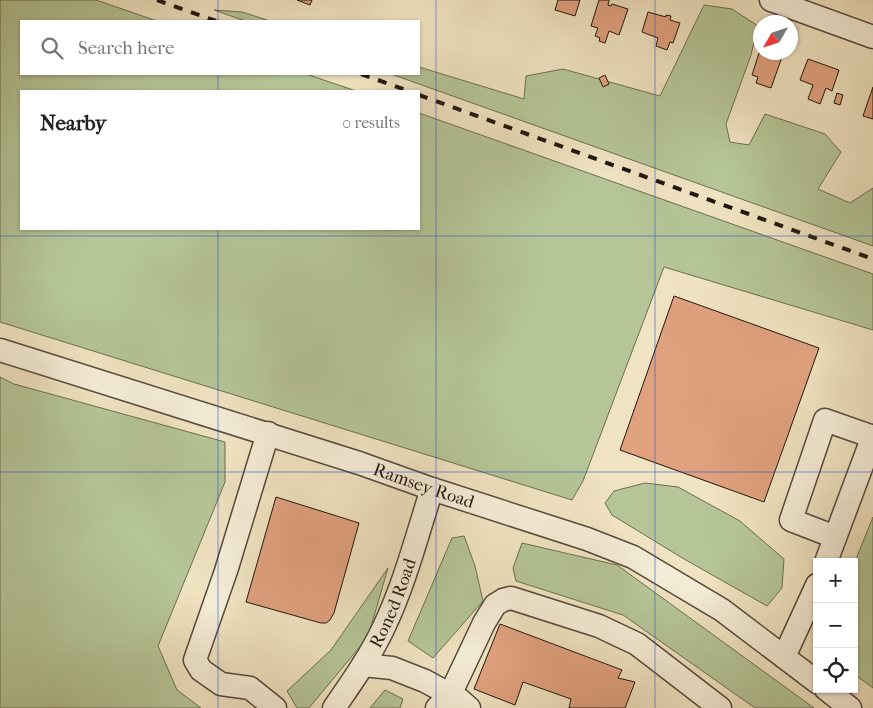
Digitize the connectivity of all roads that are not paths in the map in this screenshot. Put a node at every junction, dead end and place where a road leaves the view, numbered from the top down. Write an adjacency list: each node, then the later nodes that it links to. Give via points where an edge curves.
1 (771, 0): 2 (street)
2 (873, 37)
3 (0, 350): 4 (street, Ramsey Road)
4 (268, 433): 6 (street, Ramsey Road); 15 (street, via 195,660 201,670 221,684 250,688)
5 (873, 436): 7 (street); 7 (street, via 825,420 791,520)
6 (432, 489): 10 (street, Ramsey Road, via 633,557 722,610); 11 (street, Roned Road, via 402,584)
7 (835, 537): 8 (street)
8 (827, 558)
9 (813, 595): 10 (street)
10 (784, 657): 12 (street, Ramsey Road)
11 (363, 665): 14 (street, via 392,668 425,681); 16 (street, Roned Road)
12 (813, 679)
13 (831, 693): 19 (street)
14 (443, 701): 17 (street); 18 (street, via 495,606 511,598 599,626 638,644)
15 (275, 708)
16 (334, 708)
17 (469, 708)
18 (720, 708)
19 (850, 708)

